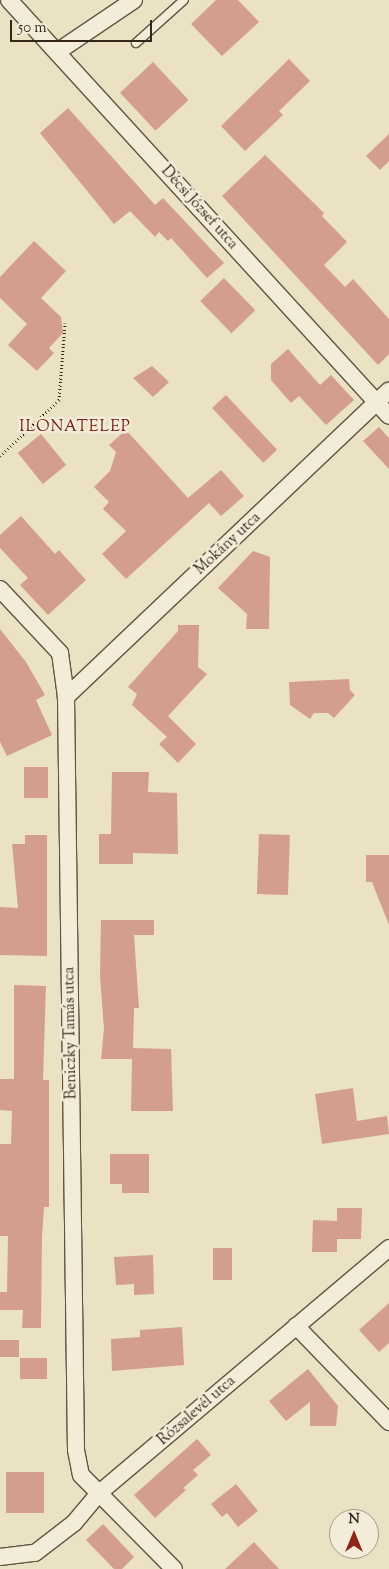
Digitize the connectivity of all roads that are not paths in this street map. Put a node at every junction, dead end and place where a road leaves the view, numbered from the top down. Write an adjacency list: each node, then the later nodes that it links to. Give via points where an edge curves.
1 (9, 0): 5 (street, Décsi József utca)
2 (134, 0): 5 (street)
3 (184, 0): 4 (lane)
4 (136, 43)
5 (57, 52): 7 (street, Décsi József utca)
6 (389, 391): 7 (street, Mokány utca)
7 (377, 403): 8 (street, Décsi József utca); 10 (street, Mokány utca)
8 (389, 416)
9 (0, 589): 10 (street, Beniczky Tamás utca, via 60,653)
10 (66, 697): 14 (street, Beniczky Tamás utca, via 76,1450 81,1475)
11 (389, 1248): 12 (street, Rózsalevél utca)
12 (296, 1326): 13 (street); 14 (street, Rózsalevél utca)
13 (389, 1422)
14 (98, 1494): 15 (street, Rózsalevél utca, via 74,1523 35,1553); 16 (street, Beniczky Tamás utca, via 120,1510)
15 (0, 1558)
16 (174, 1569)

